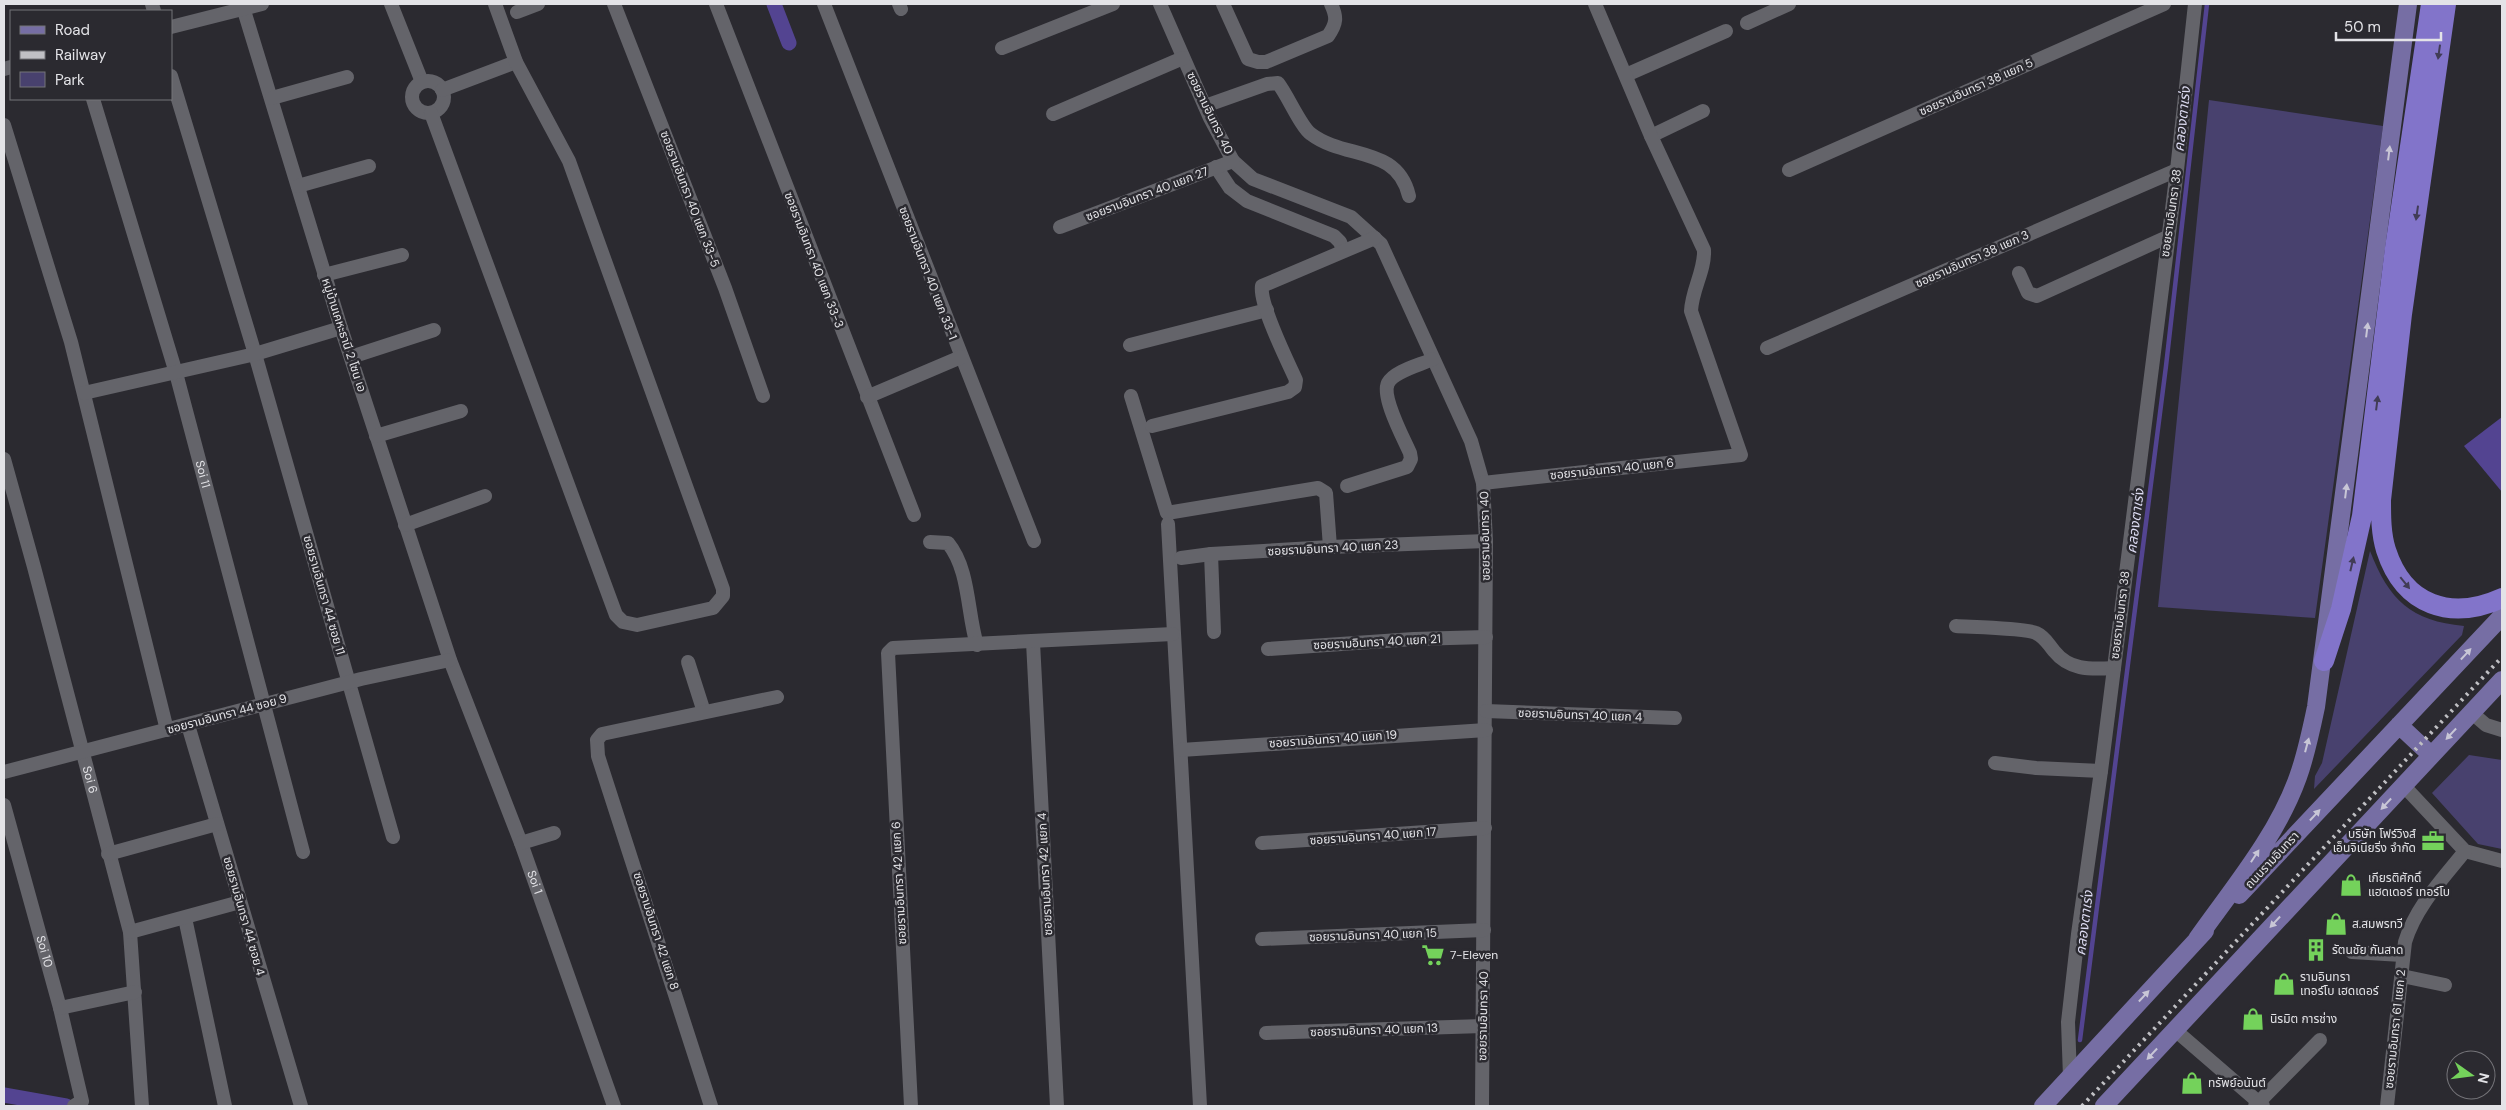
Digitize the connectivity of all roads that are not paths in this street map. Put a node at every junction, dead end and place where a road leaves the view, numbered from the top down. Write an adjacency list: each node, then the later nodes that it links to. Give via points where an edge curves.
1 (262, 4): 19 (street)
2 (391, 4): 30 (street)
3 (494, 4): 26 (street)
4 (538, 4): 20 (street)
5 (614, 4): 66 (street, ซอยรามอินทรา 40 แยก 33-5, via 725,288)
6 (716, 4): 68 (street, ซอยรามอินทรา 40 แยก 33-3)
7 (824, 4): 62 (street, ซอยรามอินทรา 40 แยก 33-1)
8 (1114, 4): 24 (street)
9 (1160, 4): 25 (street, ซอยรามอินทรา 40)
10 (1223, 4): 11 (street, via 1248,59 1258,62 1266,62 1328,36 1337,18)
11 (1331, 4)
12 (1595, 4): 27 (street)
13 (1789, 4): 21 (street)
14 (2164, 4): 43 (street, ซอยรามอินทรา 38 แยก 5)
15 (2195, 4): 44 (street, ซอยรามอินทรา 38)
16 (2408, 4): 51 (main road, one-way to 16)
17 (2432, 4): 51 (highway)
18 (2446, 4): 85 (highway, one-way to 85, via 2402,314 2381,500 2382,526 2386,550 2395,570 2420,598 2435,606 2455,610 2471,609)
19 (243, 6): 22 (street); 32 (street, หมู่บ้านเคหะธานี 2 โซน เอ)
20 (517, 12)
21 (1747, 22)
22 (172, 27)
23 (1726, 31): 27 (street)
24 (1002, 48)
25 (1183, 58): 34 (street, ซอยรามอินทรา 40); 37 (street)
26 (516, 62): 31 (street); 35 (street, via 569,161 616,288 723,589 723,596 714,608 637,626 623,622 616,615)
27 (1626, 75): 39 (street)
28 (346, 77): 32 (street)
29 (172, 79): 60 (street, ซอยรามอินทรา 44 ซอย 11)
30 (422, 82): 31 (street, via 431,82); 35 (street, via 415,88 412,101 421,112)
31 (442, 90): 35 (street, via 441,104)
32 (272, 98): 45 (street, หมู่บ้านเคหะธานี 2 โซน เอ)
33 (93, 100): 64 (street, Soi 11)
34 (1204, 106): 40 (street, ซอยรามอินทรา 40); 46 (street, via 1278,83 1310,134 1386,162 1400,172)
35 (431, 112)
36 (1703, 112): 39 (street)
37 (1053, 114)
38 (4, 125): 65 (street)
39 (1651, 136): 73 (street, ซอยรามอินทรา 40 แยก 6, via 1704,250 1691,311 1741,455)
40 (1233, 161): 42 (street, ซอยรามอินทรา 40 แยก 27); 48 (street, ซอยรามอินทรา 40, via 1253,179 1351,217)
41 (369, 166): 45 (street)
42 (1216, 167): 47 (street, ซอยรามอินทรา 40 แยก 27); 50 (street, via 1230,188 1247,201 1334,236)
43 (1789, 170)
44 (2177, 170): 49 (street, ซอยรามอินทรา 38); 59 (street, ซอยรามอินทรา 38 แยก 3)
45 (298, 186): 54 (street, หมู่บ้านเคหะธานี 2 โซน เอ)
46 (1409, 196)
47 (1060, 227)
48 (1374, 238): 50 (street); 63 (street, ซอยรามอินทรา 40, via 1381,244)
49 (2167, 238): 53 (street, via 2037,296 2028,294); 97 (street, ซอยรามอินทรา 38)
50 (1343, 250): 55 (street, via 1262,286)
51 (2386, 251): 95 (highway, one-way to 51, via 2341,609 2370,466)
52 (402, 254): 54 (street)
53 (2018, 273)
54 (324, 275): 56 (street, หมู่บ้านเคหะธานี 2 โซน เอ)
55 (1267, 310): 58 (street); 70 (street, via 1296,380 1295,388)
56 (340, 328): 60 (street); 61 (street, หมู่บ้านเคหะธานี 2 โซน เอ)
57 (434, 330): 61 (street)
58 (1130, 345)
59 (1767, 348)
60 (255, 354): 64 (street); 99 (street, ซอยรามอินทรา 44 ซอย 11)
61 (350, 357): 71 (street, หมู่บ้านเคหะธานี 2 โซน เอ)
62 (961, 357): 68 (street); 79 (street, ซอยรามอินทรา 40 แยก 33-1)
63 (1433, 360): 73 (street, ซอยรามอินทรา 40, via 1471,441); 74 (street, via 1395,376 1387,384 1386,396 1410,453 1407,467)
64 (176, 374): 65 (street); 101 (street, Soi 11)
65 (84, 393): 108 (street)
66 (763, 396)
67 (1132, 396): 82 (street, via 1167,513 1318,488 1326,493)
68 (867, 397): 76 (street, ซอยรามอินทรา 40 แยก 33-3)
69 (461, 411): 71 (street)
70 (1152, 426)
71 (376, 436): 78 (street, หมู่บ้านเคหะธานี 2 โซน เอ)
72 (4, 459): 112 (street, Soi 6)
73 (1483, 483): 80 (street, ซอยรามอินทรา 40)
74 (1346, 486)
75 (486, 496): 78 (street)
76 (914, 515)
77 (1168, 524): 89 (street)
78 (405, 525): 94 (street, หมู่บ้านเคหะธานี 2 โซน เอ)
79 (1034, 541)
80 (1486, 541): 82 (street, ซอยรามอินทรา 40 แยก 23); 90 (street, ซอยรามอินทรา 40)
81 (930, 542): 92 (street, via 948,543 952,548 964,578 971,624)
82 (1330, 547): 83 (street, ซอยรามอินทรา 40 แยก 23)
83 (1211, 554): 84 (street, ซอยรามอินทรา 40 แยก 23); 88 (street)
84 (1181, 558)
85 (2502, 598)
86 (2502, 616): 107 (main road, ถนนรามอินทรา, one-way to 86)
87 (1956, 626): 97 (street, via 2034,631 2067,662 2083,669)
88 (1214, 632)
89 (1173, 634): 91 (street); 111 (street)
90 (1486, 637): 93 (street, ซอยรามอินทรา 40 แยก 21); 102 (street, ซอยรามอินทรา 40)
91 (1033, 642): 92 (street); 154 (street, ซอยรามอินทรา 42 แยก 4)
92 (978, 645): 153 (street, ซอยรามอินทรา 42 แยก 6, via 893,648 887,659)
93 (1268, 649)
94 (450, 660): 99 (street, ซอยรามอินทรา 44 ซอย 9); 123 (street, Soi 1)
95 (2324, 661): 134 (main road, one-way to 95, via 2267,837 2297,779 2313,723)
96 (688, 662): 103 (street)
97 (2114, 668): 115 (street, ซอยรามอินทรา 38)
98 (2502, 680): 104 (main road)
99 (349, 682): 101 (street, ซอยรามอินทรา 44 ซอย 9); 122 (street, ซอยรามอินทรา 44 ซอย 11)
100 (777, 697): 103 (street)
101 (264, 705): 106 (street, ซอยรามอินทรา 44 ซอย 9); 126 (street, Soi 11)
102 (1486, 711): 105 (street, ซอยรามอินทรา 40 แยก 4); 109 (street, ซอยรามอินทรา 40)
103 (704, 712): 152 (street, ซอยรามอินทรา 42 แยก 8, via 602,734 596,740 598,756)
104 (2472, 713): 110 (street, via 2486,725); 113 (main road, one-way to 113)
105 (1675, 718)
106 (188, 725): 108 (street, ซอยรามอินทรา 44 ซอย 9); 119 (street, ซอยรามอินทรา 44 ซอย 4)
107 (2399, 725): 113 (main road); 134 (main road, ถนนรามอินทรา, one-way to 107)
108 (167, 730): 112 (street, ซอยรามอินทรา 44 ซอย 9)
109 (1486, 730): 111 (street, ซอยรามอินทรา 40 แยก 19); 120 (street, ซอยรามอินทรา 40)
110 (2502, 730)
111 (1181, 750): 155 (street)
112 (81, 751): 116 (street, ซอยรามอินทรา 44 ซอย 9); 127 (street, Soi 6)
113 (2431, 755): 117 (main road)
114 (1995, 763): 115 (street)
115 (2102, 771): 145 (street, ซอยรามอินทรา 38, via 2068,1022)
116 (4, 772)
117 (2403, 785): 125 (street); 142 (main road, one-way to 142)
118 (4, 805): 140 (street, Soi 10)
119 (218, 824): 127 (street); 129 (street, ซอยรามอินทรา 44 ซอย 4)
120 (1485, 828): 124 (street, ซอยรามอินทรา 40 แยก 17); 131 (street, ซอยรามอินทรา 40)
121 (554, 833): 123 (street)
122 (393, 837)
123 (521, 843): 151 (street, Soi 1)
124 (1262, 843)
125 (2465, 851): 128 (street); 136 (street, ซอยรามอินทรา 61 แยก 2, via 2427,897 2411,923)
126 (303, 852)
127 (108, 854): 132 (street, Soi 6)
128 (2502, 861)
129 (240, 902): 130 (street); 150 (street, ซอยรามอินทรา 44 ซอย 4)
130 (185, 918): 132 (street); 149 (street)
131 (1484, 930): 133 (street, ซอยรามอินทรา 40 แยก 15); 141 (street, ซอยรามอินทรา 40)
132 (130, 932): 139 (street, Soi 6)
133 (1262, 939)
134 (2198, 939): 145 (main road, ถนนรามอินทรา, one-way to 134)
135 (2352, 952): 136 (street)
136 (2402, 955): 137 (street, ซอยรามอินทรา 61 แยก 2)
137 (2402, 976): 138 (street); 159 (street, ซอยรามอินทรา 61 แยก 2)
138 (2445, 985)
139 (135, 992): 140 (street); 148 (street, Soi 6)
140 (60, 1008): 146 (street, Soi 10)
141 (1483, 1026): 143 (street, ซอยรามอินทรา 40 แยก 13); 156 (street, ซอยรามอินทรา 40)
142 (2175, 1030): 147 (street); 158 (main road, one-way to 158)
143 (1266, 1033)
144 (2320, 1040): 147 (street)
145 (2070, 1077): 157 (main road, ถนนรามอินทรา)
146 (78, 1104)
147 (2260, 1105)
148 (142, 1106)
149 (225, 1106)
150 (301, 1106)
151 (614, 1106)
152 (710, 1106)
153 (911, 1106)
154 (1057, 1106)
155 (1200, 1106)
156 (1482, 1106)
157 (2043, 1106)
158 (2104, 1106)
159 (2387, 1106)

